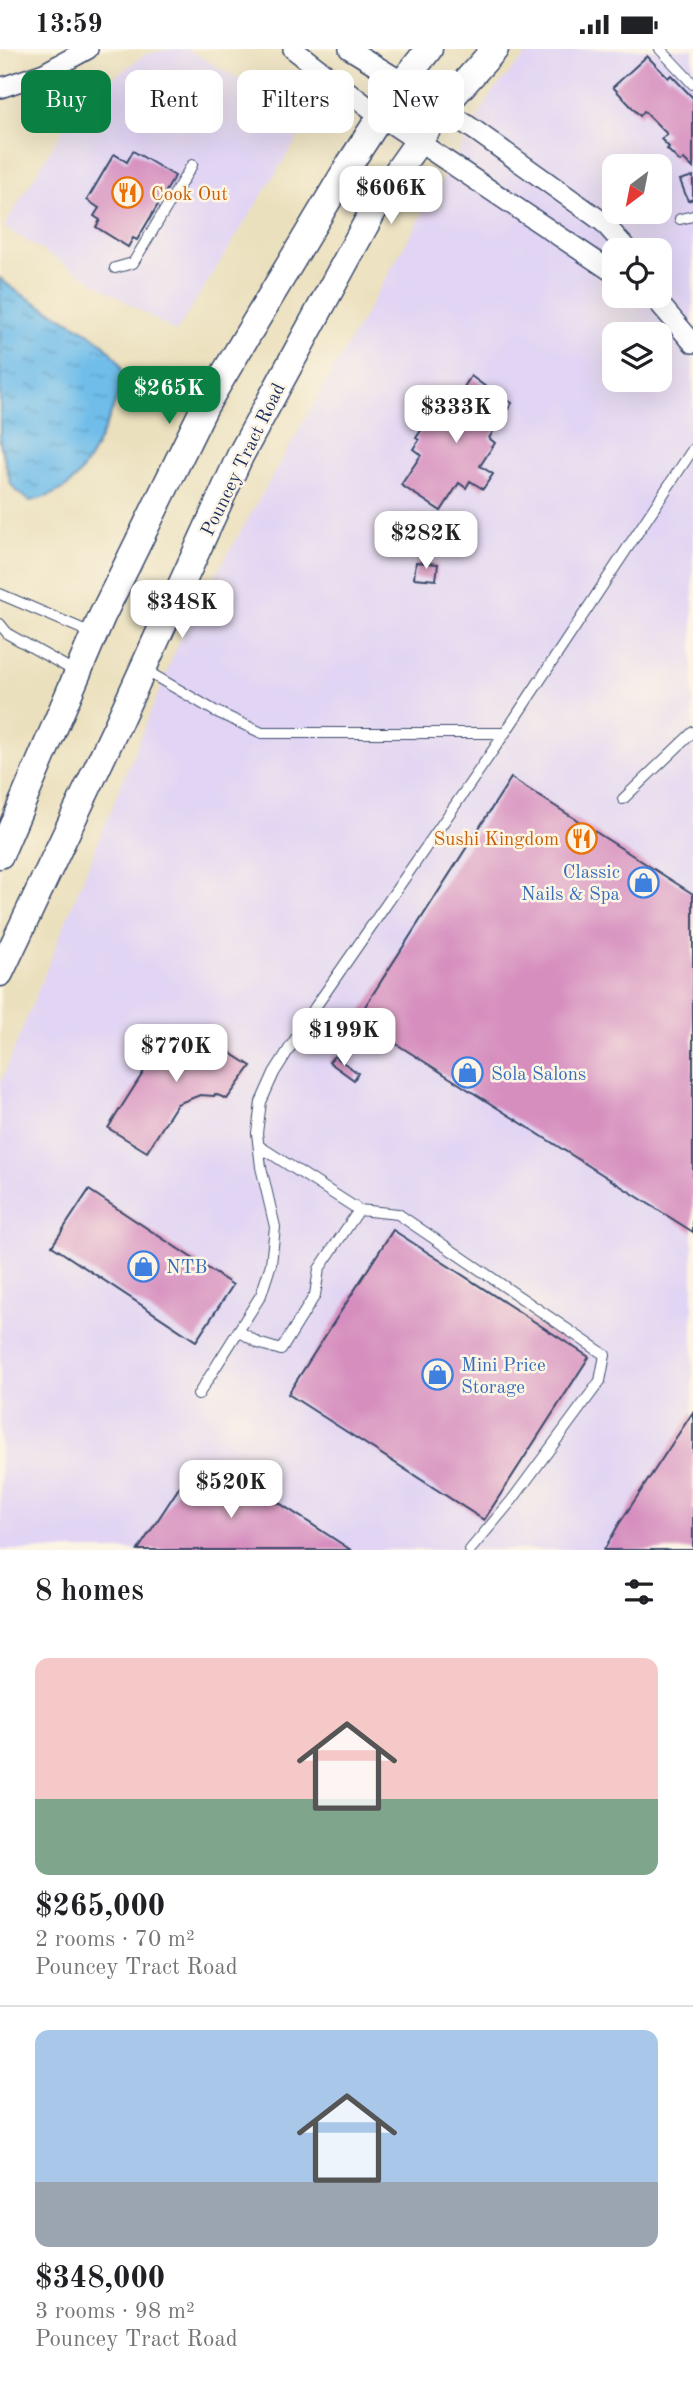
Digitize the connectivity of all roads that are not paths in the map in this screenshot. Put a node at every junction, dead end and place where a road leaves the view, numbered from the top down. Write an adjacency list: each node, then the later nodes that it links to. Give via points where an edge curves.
1 (88, 49): 11 (street, via 44,73)
2 (293, 49): 12 (street)
3 (349, 49): 7 (street)
4 (429, 49): 8 (main road)
5 (495, 49): 9 (main road, Pouncey Tract Road)
6 (660, 49): 10 (lane)
7 (383, 70)
8 (412, 70)
9 (464, 84)
10 (693, 84)
11 (0, 88)
12 (368, 107)
13 (464, 124): 21 (street, via 603,222)
14 (370, 133): 29 (main road, via 205,406)
15 (405, 133): 17 (street)
16 (423, 133): 17 (main road, Pouncey Tract Road)
17 (417, 141): 22 (street); 30 (main road, Pouncey Tract Road, via 384,189 240,456)
18 (192, 165): 23 (lane, via 133,263)
19 (693, 216): 20 (lane)
20 (680, 219)
21 (617, 238)
22 (602, 265)
23 (115, 268)
24 (663, 308): 25 (street)
25 (693, 343)
26 (693, 449): 33 (lane)
27 (0, 594): 29 (lane)
28 (0, 624): 31 (lane, via 8,634)
29 (95, 634): 31 (main road)
30 (142, 669): 33 (lane, via 262,733); 36 (main road, Pouncey Tract Road)
31 (79, 674): 35 (main road)
32 (693, 732): 34 (lane)
33 (505, 733): 37 (lane, via 274,1073 261,1102)
34 (623, 799)
35 (0, 855)
36 (0, 973)
37 (259, 1146): 38 (lane); 39 (lane, via 275,1227 274,1246 261,1295)
38 (359, 1210): 39 (lane, via 319,1269 315,1295 281,1350); 41 (lane, via 398,1214 605,1355 600,1381)
39 (239, 1331): 40 (lane)
40 (198, 1395)
41 (470, 1550)

